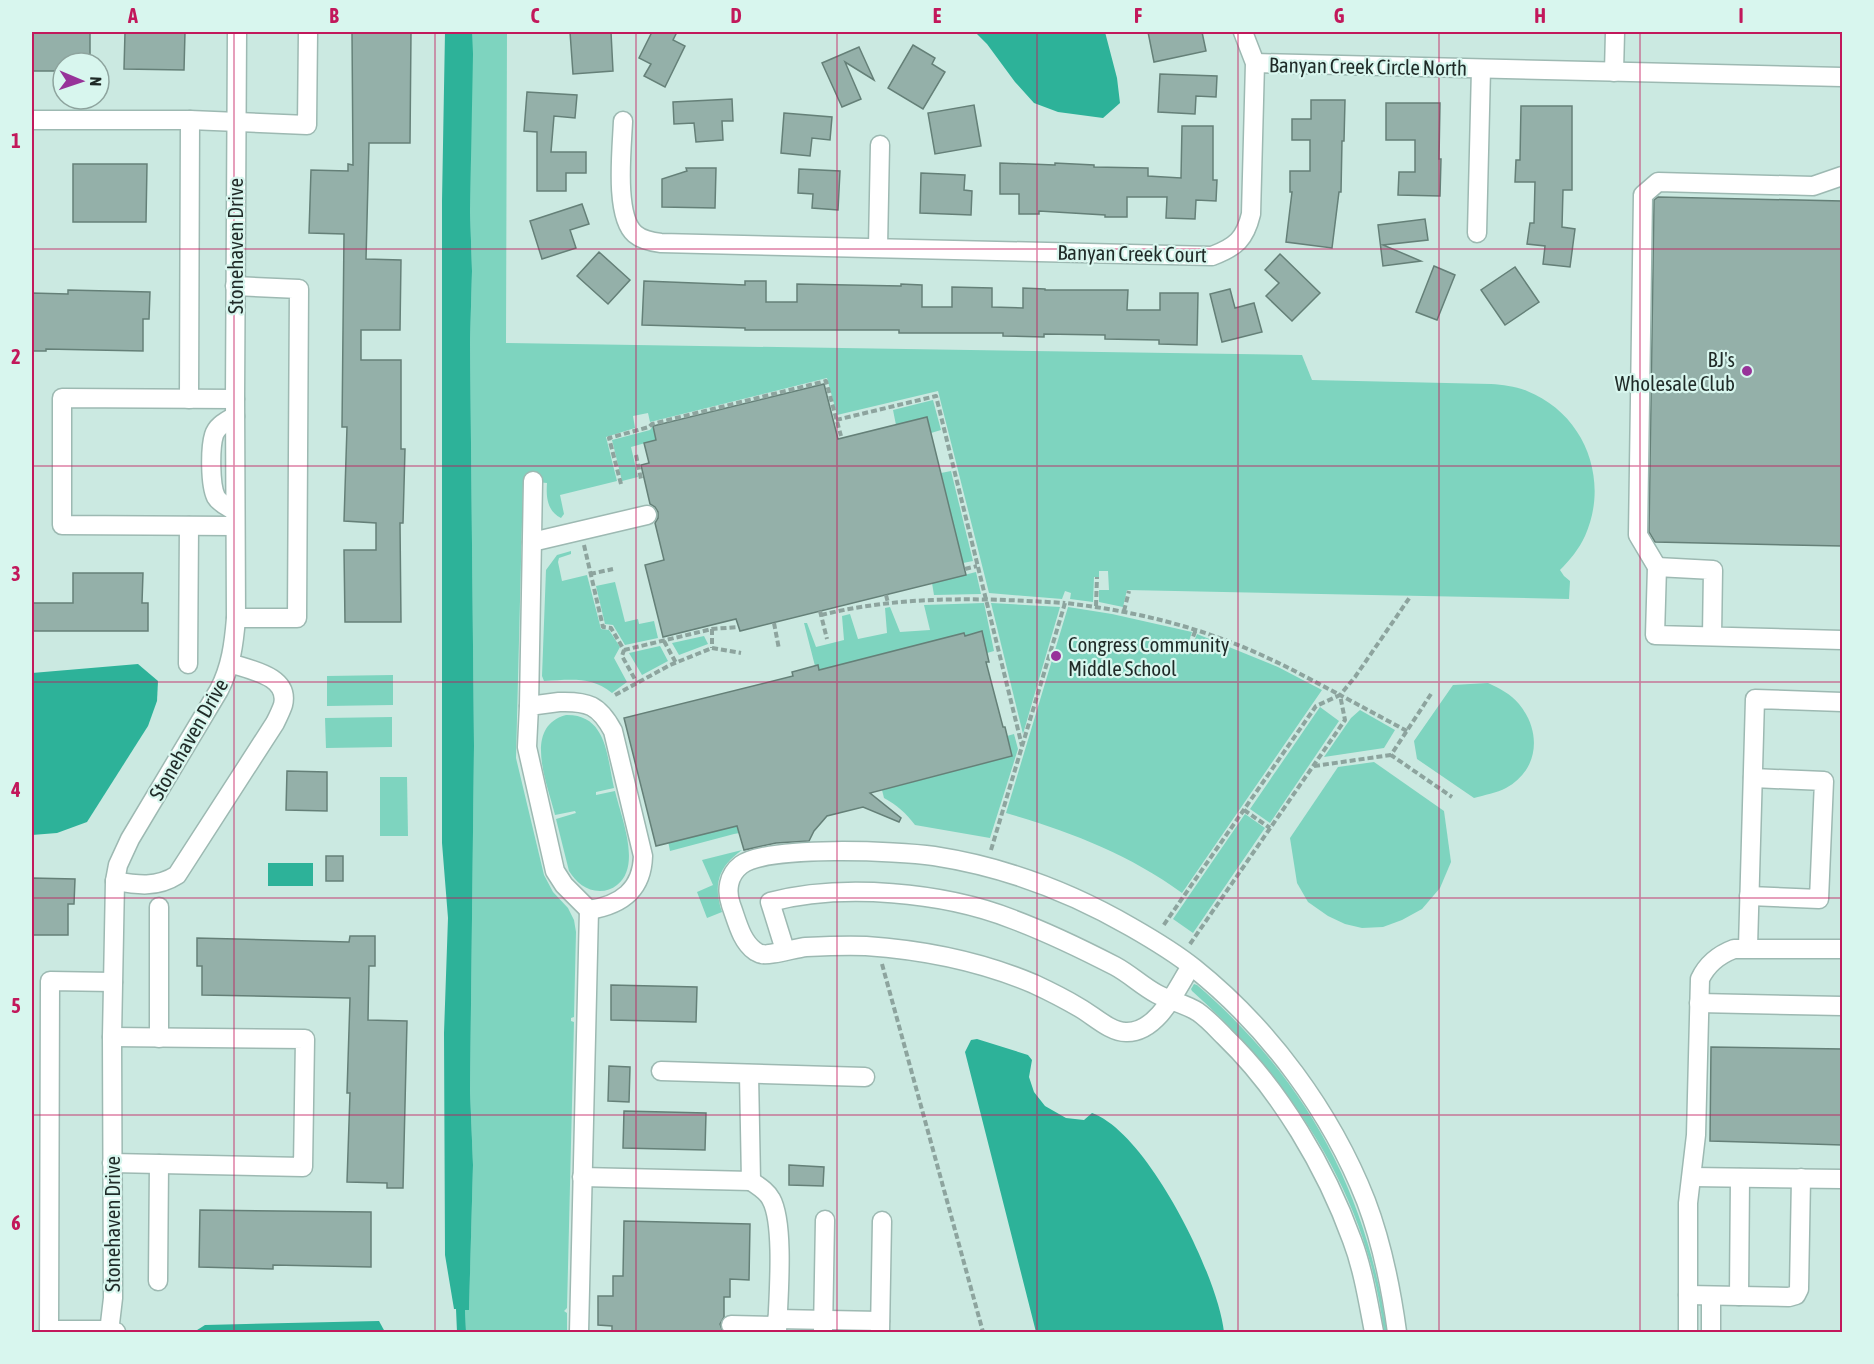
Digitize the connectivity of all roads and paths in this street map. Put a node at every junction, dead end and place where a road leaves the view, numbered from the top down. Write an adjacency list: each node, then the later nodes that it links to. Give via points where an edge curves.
1 (237, 32): 12 (street, Stonehaven Drive)
2 (308, 32): 12 (street, via 307,125)
3 (1244, 32): 5 (street, Banyan Creek Court)
4 (1615, 32): 7 (street)
5 (1255, 63): 6 (street, Banyan Creek Circle North); 16 (street, Banyan Creek Court, via 1251,214 1240,241 1226,250 1212,256)
6 (1481, 69): 7 (street, Banyan Creek Circle North); 15 (street, Banyan Creek Circle North)
7 (1614, 72): 8 (street, Banyan Creek Circle North)
8 (1842, 77)
9 (32, 120): 10 (street)
10 (190, 120): 12 (street); 18 (street)
11 (623, 121): 16 (street, Banyan Creek Court, via 622,205 635,234 647,241)
12 (236, 123): 17 (street, Stonehaven Drive)
13 (880, 145): 16 (street)
14 (1842, 176): 32 (street, via 1813,186 1658,182 1643,195 1638,535)
15 (1476, 232)
16 (878, 247)
17 (235, 286): 19 (street, Stonehaven Drive); 45 (street, via 299,289 297,618)
18 (189, 399): 19 (street); 28 (street, via 62,398 62,525)
19 (235, 407): 27 (street, Stonehaven Drive)
20 (836, 420): 21 (path); 25 (path, via 826,381 652,424 609,438); 31 (path, via 936,396)
21 (841, 436)
22 (636, 455): 23 (path)
23 (641, 479)
24 (533, 481): 30 (street)
25 (621, 484)
26 (647, 515): 29 (street)
27 (235, 519): 28 (street); 45 (street, Stonehaven Drive)
28 (189, 526): 61 (street)
29 (581, 530): 30 (street); 35 (path)
30 (532, 542): 67 (street)
31 (978, 566): 34 (path); 40 (path)
32 (1657, 567): 50 (street, via 1713,570); 50 (street, via 1655,635)
33 (613, 569): 35 (path)
34 (964, 569)
35 (590, 574): 57 (path, via 603,627 611,628)
36 (1096, 577): 43 (path)
37 (1129, 591): 44 (path)
38 (886, 595): 41 (path)
39 (1410, 597): 65 (path)
40 (985, 599): 41 (path); 42 (path); 69 (path)
41 (888, 603): 51 (path, via 820,613)
42 (1065, 603): 43 (path); 69 (path)
43 (1096, 606): 44 (path)
44 (1124, 611): 49 (path)
45 (236, 618): 59 (street, Stonehaven Drive)
46 (774, 622): 56 (path)
47 (738, 627): 48 (path)
48 (712, 629): 53 (path); 55 (path)
49 (1196, 629): 54 (path); 65 (path, via 1268,658)
50 (1712, 636): 52 (street)
51 (827, 639)
52 (1842, 640)
53 (664, 641): 57 (path); 60 (path)
54 (1190, 645)
55 (712, 648): 58 (path); 60 (path)
56 (779, 649)
57 (624, 650): 62 (path, via 622,656)
58 (741, 653)
59 (230, 663): 77 (street, Stonehaven Drive, via 219,690 130,839); 77 (street, via 265,675 280,685 283,706 275,723 177,875 160,883 137,885)
60 (676, 663): 62 (path)
61 (188, 664)
62 (637, 683): 64 (path)
63 (1431, 694): 68 (path)
64 (615, 695)
65 (1340, 695): 68 (path); 71 (path, via 1345,720); 74 (path, via 1317,706)
66 (1842, 702): 72 (street, via 1755,699)
67 (529, 706): 80 (street, via 527,747 555,870); 80 (street, via 587,704 597,708 614,730 643,856 642,867 640,877 618,902)
68 (1407, 731): 70 (path)
69 (1022, 747): 76 (path)
70 (1391, 755): 71 (path); 73 (path)
71 (1313, 766): 75 (path)
72 (1753, 778): 78 (street); 78 (street, via 1824,781 1819,899)
73 (1452, 797)
74 (1244, 810): 75 (path); 81 (path)
75 (1270, 828): 82 (path)
76 (991, 851)
77 (115, 881): 88 (street, Stonehaven Drive)
78 (1749, 896): 83 (street)
79 (159, 907): 93 (street)
80 (589, 910): 99 (street)
81 (1161, 929)
82 (1188, 947)
83 (1748, 947): 84 (street); 90 (street, via 1723,953 1705,970 1700,979)
84 (1842, 949)
85 (785, 950): 87 (street, via 763,955 744,940 728,898 731,877 737,868 746,862 791,854 901,852 964,861 1032,879 1095,906); 89 (street, via 854,946 908,949 952,957 1037,985 1123,1033 1150,1025); 89 (street, via 770,903 789,897 831,892 884,893 949,901 1010,918 1061,939)
86 (881, 957): 117 (path)
87 (1191, 966): 89 (street); 119 (street, via 1237,1007 1282,1056 1338,1141 1378,1236)
88 (113, 982): 92 (street, Stonehaven Drive); 115 (street, via 50,981 49,1330)
89 (1171, 999): 118 (street, via 1198,1012 1249,1063 1308,1148 1353,1240)
90 (1699, 1003): 91 (street); 100 (street)
91 (1842, 1006)
92 (112, 1037): 93 (street); 97 (street, Stonehaven Drive)
93 (159, 1038): 98 (street, via 305,1039 303,1167)
94 (661, 1071): 95 (street)
95 (749, 1074): 96 (street); 104 (street)
96 (865, 1077)
97 (112, 1163): 98 (street); 115 (street, Stonehaven Drive)
98 (159, 1164): 107 (street)
99 (582, 1177): 104 (street); 116 (street)
100 (1692, 1177): 101 (street); 108 (street, via 1688,1203)
101 (1740, 1178): 102 (street); 110 (street)
102 (1801, 1178): 103 (street); 110 (street, via 1796,1295)
103 (1842, 1179)
104 (751, 1181): 112 (street, via 771,1197 779,1228)
105 (825, 1220): 113 (street)
106 (882, 1221): 114 (street)
107 (158, 1281)
108 (1688, 1295): 109 (street); 120 (street)
109 (1711, 1296): 110 (street); 121 (street)
110 (1738, 1296)
111 (731, 1325): 112 (street)
112 (777, 1326): 113 (street)
113 (823, 1326): 114 (street)
114 (880, 1327)
115 (112, 1332)
116 (579, 1332)
117 (983, 1332)
118 (1374, 1332)
119 (1397, 1332)
120 (1688, 1332)
121 (1711, 1332)

